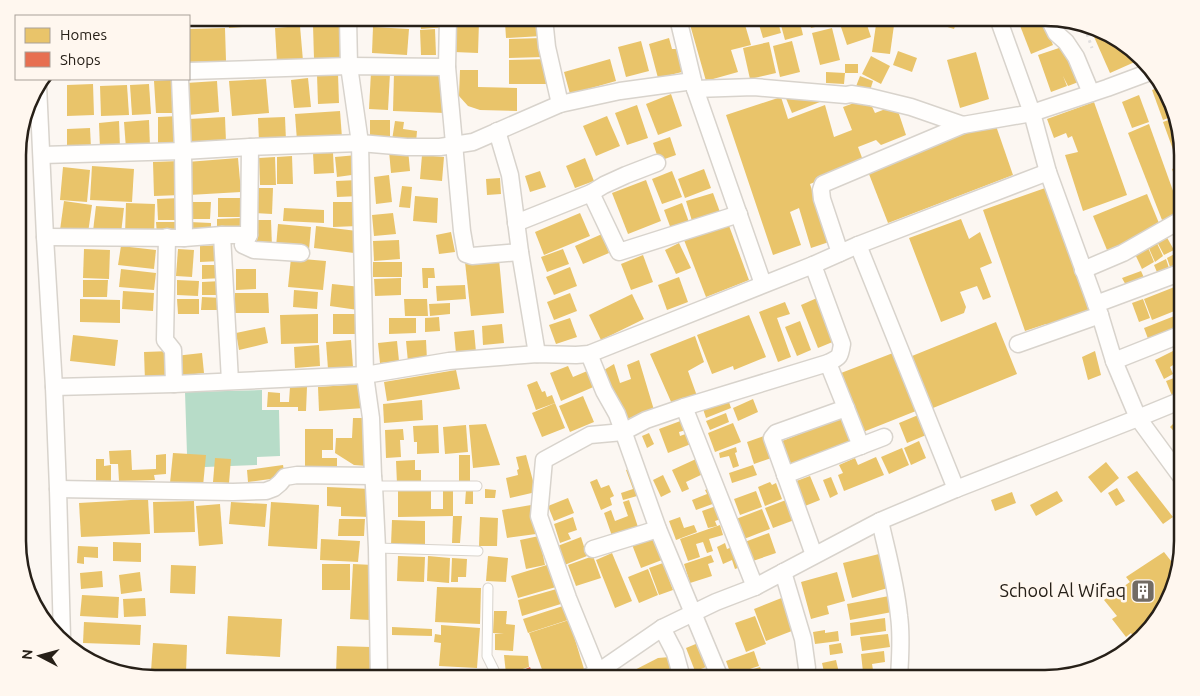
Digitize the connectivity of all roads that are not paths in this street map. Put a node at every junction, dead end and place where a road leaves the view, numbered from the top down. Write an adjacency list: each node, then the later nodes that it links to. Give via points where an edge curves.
1 (680, 26): 12 (street)
2 (1001, 26): 16 (street)
3 (1053, 26): 13 (street, via 1076,56)
4 (348, 27): 7 (street)
5 (448, 27): 8 (street)
6 (545, 27): 15 (street)
7 (349, 66): 8 (street); 9 (street); 19 (street)
8 (447, 67): 20 (street)
9 (190, 71)
10 (1144, 74): 13 (street)
11 (180, 80): 22 (street)
12 (694, 85): 15 (street, via 620,91); 17 (street, via 860,96 911,107); 27 (street)
13 (1091, 93): 16 (street)
14 (39, 100): 23 (street)
15 (560, 104): 18 (street)
16 (1032, 113): 17 (street); 25 (street)
17 (963, 124): 38 (street, via 823,184 822,198)
18 (497, 131): 20 (street, via 474,142); 28 (street, via 510,175)
19 (360, 143): 20 (street, via 407,147); 21 (street); 50 (street)
20 (454, 145): 36 (street, via 464,251 472,256)
21 (250, 147): 22 (street); 30 (street)
22 (184, 151): 23 (street); 34 (street)
23 (42, 155): 32 (street)
24 (658, 163): 26 (street)
25 (1048, 172): 35 (street); 40 (street)
26 (590, 193): 27 (street, via 619,252); 28 (street)
27 (739, 214): 42 (street)
28 (516, 223): 36 (street)
29 (1173, 224): 40 (street, via 1123,253)
30 (249, 235): 31 (street); 37 (street, via 243,245 254,250)
31 (222, 236): 34 (street); 51 (street)
32 (45, 237): 33 (street); 53 (street)
33 (167, 237): 34 (street); 52 (street, via 165,340 173,350)
34 (184, 238)
35 (858, 245): 38 (street); 66 (street)
36 (520, 252): 46 (street)
37 (301, 253)
38 (840, 253): 39 (street)
39 (813, 264): 42 (street); 49 (street, via 842,344 838,358)
40 (1083, 270): 43 (street)
41 (1173, 276): 43 (street)
42 (763, 284): 47 (street)
43 (1098, 310): 45 (street); 48 (street)
44 (1173, 338): 48 (street)
45 (1018, 344)
46 (537, 354): 47 (street); 50 (street, via 448,361)
47 (589, 354): 58 (street)
48 (1114, 361): 57 (street)
49 (828, 363): 55 (street); 56 (street)
50 (365, 375): 51 (street); 63 (street)
51 (230, 381): 52 (street)
52 (174, 384): 53 (street)
53 (54, 387): 65 (street)
54 (1173, 404): 57 (street)
55 (684, 407): 58 (street); 74 (street)
56 (846, 408): 60 (street); 62 (street, via 773,436)
57 (1138, 418): 61 (street); 66 (street)
58 (622, 432): 68 (street); 86 (street, via 590,435 544,460 539,516 568,598)
59 (884, 436): 60 (street)
60 (861, 446): 62 (street)
61 (1173, 466)
62 (785, 475): 72 (street)
63 (374, 481): 64 (lane); 65 (street, via 297,475 285,477 280,484 266,491); 69 (street)
64 (477, 486)
65 (58, 489): 78 (street)
66 (956, 489): 67 (street)
67 (880, 521): 72 (street); 83 (street, via 900,618)
68 (658, 529): 70 (street); 76 (street)
69 (377, 548): 71 (lane); 84 (street)
70 (593, 549)
71 (478, 551)
72 (814, 556): 73 (street)
73 (783, 572): 74 (street); 79 (street, via 803,639)
74 (755, 587): 76 (street)
75 (488, 588): 85 (lane, via 487,656)
76 (692, 613): 77 (street); 82 (street)
77 (662, 628): 80 (street); 81 (street)
78 (62, 630)
79 (807, 668)
80 (605, 669)
81 (680, 669)
82 (716, 669)
83 (900, 669)
84 (379, 670)
85 (494, 670)
86 (599, 670)

